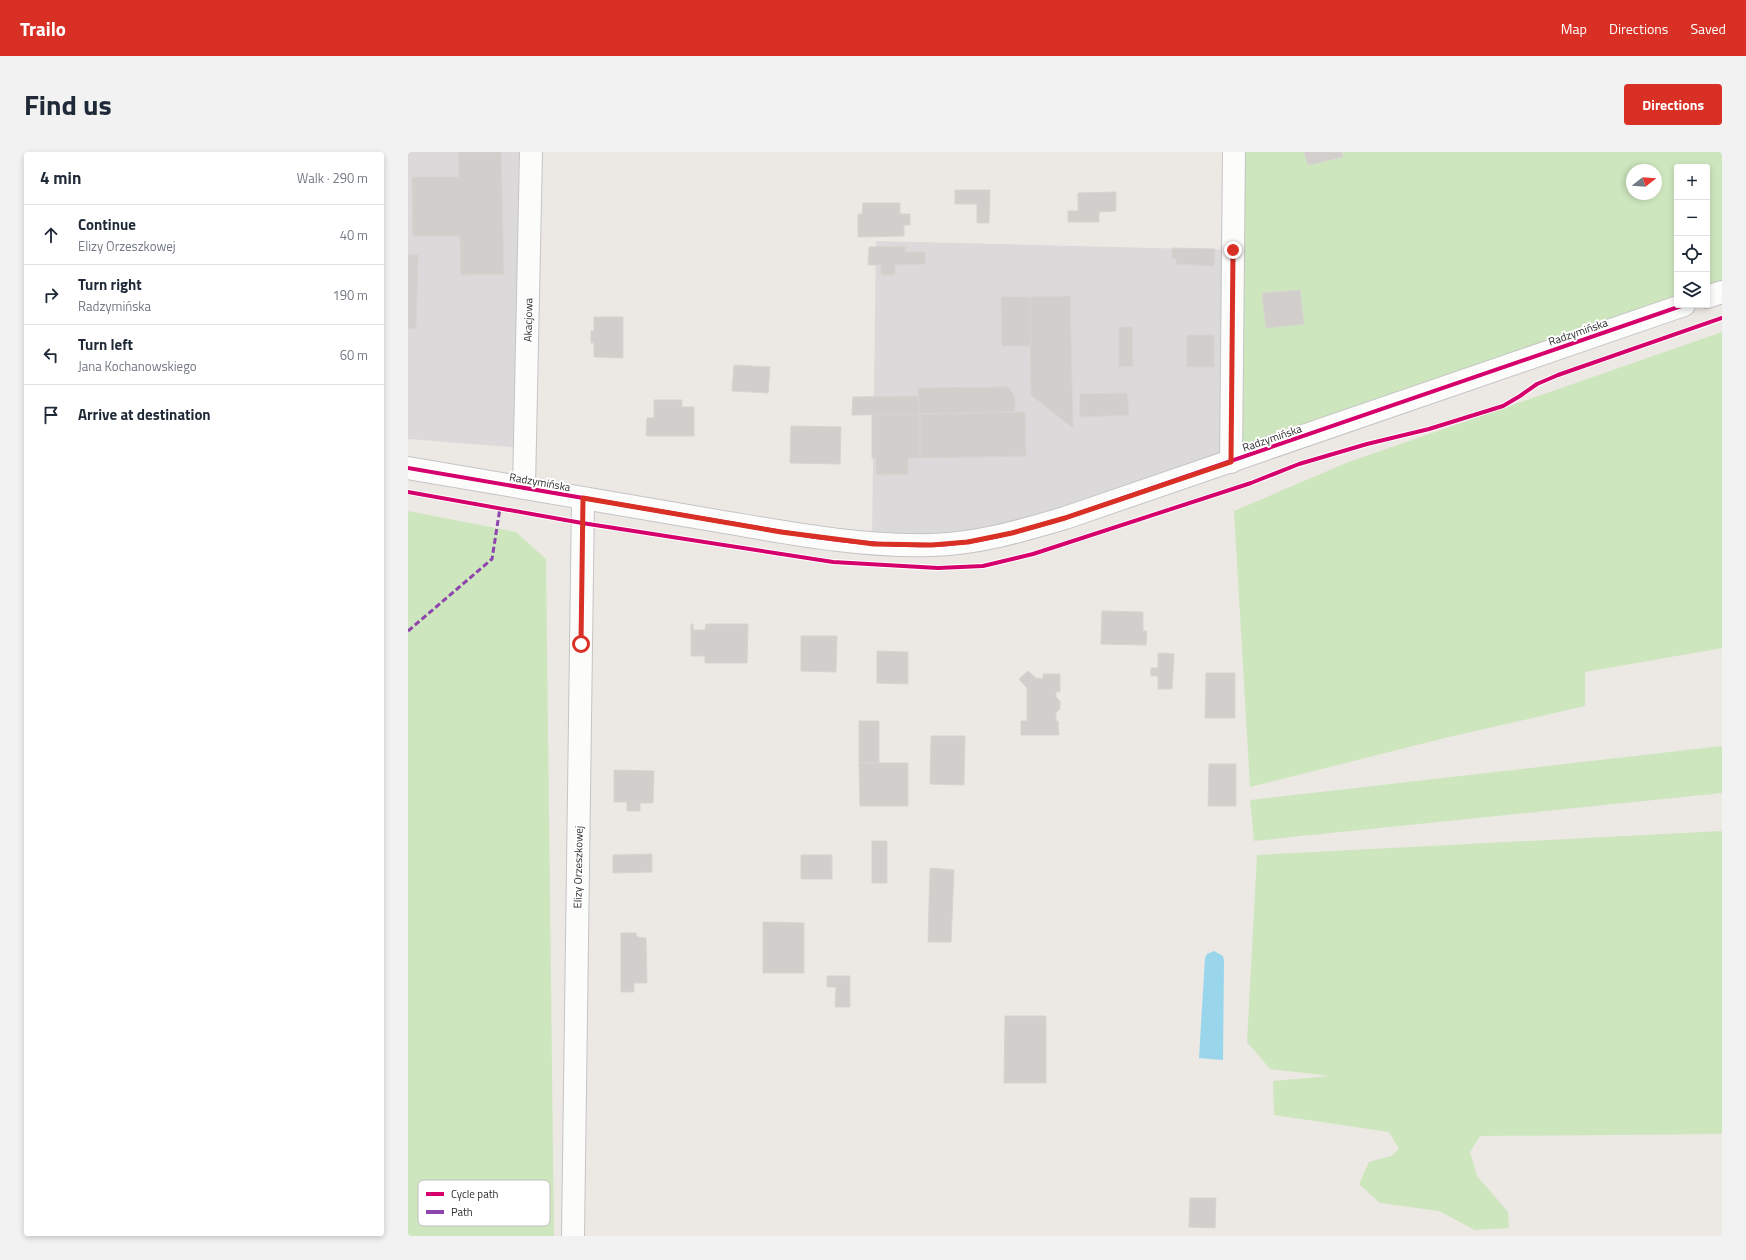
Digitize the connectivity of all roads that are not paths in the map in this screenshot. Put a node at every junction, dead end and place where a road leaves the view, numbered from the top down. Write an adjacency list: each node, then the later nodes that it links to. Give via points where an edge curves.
1 (531, 152): 8 (street, Akacjowa)
2 (1234, 152): 6 (street)
3 (1722, 292): 4 (street)
4 (1710, 296)
5 (1675, 308): 6 (street, Radzymińska)
6 (1231, 462): 9 (street, Radzymińska, via 1019,531 968,542 932,545 866,543 781,532)
7 (408, 468): 8 (street, Radzymińska)
8 (524, 488): 9 (street, Radzymińska)
9 (583, 498): 10 (street, Elizy Orzeszkowej)
10 (573, 1236)

